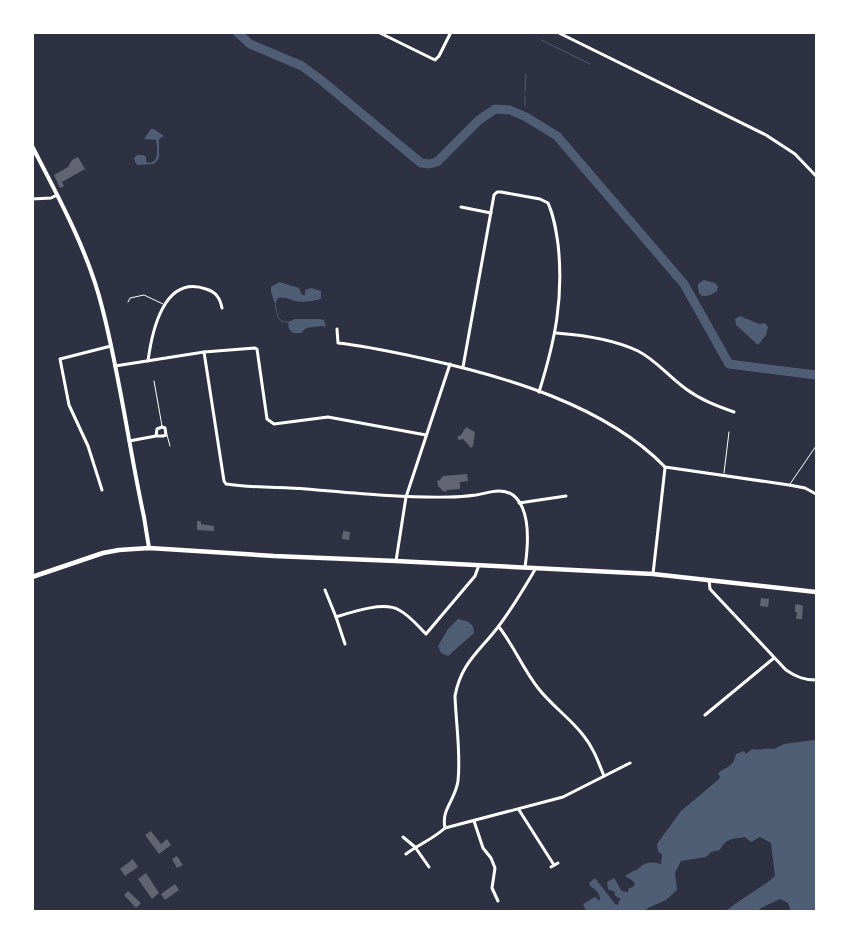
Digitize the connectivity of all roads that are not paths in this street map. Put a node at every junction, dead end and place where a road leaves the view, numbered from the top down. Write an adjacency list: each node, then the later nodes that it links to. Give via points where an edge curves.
1 (378, 32): 2 (street, via 434,60)
2 (451, 32)
3 (557, 32): 5 (street, via 766,135 795,154)
4 (32, 146): 6 (street)
5 (816, 176)
6 (57, 195): 7 (street); 15 (street, via 89,266)
7 (32, 199)
8 (461, 207): 9 (street)
9 (491, 213): 14 (street, via 497,192 548,203 556,231 560,279); 20 (street)
10 (128, 302): 11 (lane, via 130,298 144,295)
11 (164, 304): 12 (street, via 182,288 197,287 217,295); 17 (street)
12 (222, 308)
13 (337, 329): 18 (street, via 338,343)
14 (556, 333): 22 (street); 23 (street, via 598,339 638,351 699,398)
15 (111, 346): 19 (street); 35 (street, via 60,359 68,405 88,446)
16 (204, 352): 17 (street); 27 (street, via 257,349 267,419 274,424 328,417); 38 (street, via 226,484)
17 (148, 360): 19 (street)
18 (450, 364): 20 (street); 27 (street)
19 (115, 366): 29 (street)
20 (463, 367): 22 (street)
21 (154, 381): 24 (lane)
22 (539, 392): 32 (street, via 603,420 632,438)
23 (734, 412)
24 (162, 427): 26 (street); 28 (street)
25 (729, 432): 33 (lane)
26 (166, 435): 28 (street); 30 (lane)
27 (426, 435): 38 (street)
28 (156, 436): 29 (street)
29 (129, 441): 40 (street)
30 (170, 446)
31 (816, 446): 34 (lane)
32 (665, 467): 33 (street); 45 (street)
33 (724, 476): 34 (street)
34 (789, 485): 36 (street, via 806,488)
35 (102, 490)
36 (816, 494)
37 (566, 496): 39 (street)
38 (406, 497): 39 (street, via 454,497 502,491 513,495); 41 (street)
39 (519, 503): 43 (street, via 527,525)
40 (149, 548): 41 (main road); 46 (main road, via 104,553)
41 (396, 560): 42 (main road)
42 (480, 565): 43 (main road); 50 (street, via 475,576 426,634 399,609 391,607 364,609)
43 (525, 567): 44 (main road)
44 (537, 568): 45 (main road); 51 (street)
45 (652, 574): 47 (main road)
46 (32, 577)
47 (709, 580): 49 (main road); 53 (street, via 710,589)
48 (325, 590): 50 (street)
49 (816, 592)
50 (336, 617): 52 (street)
51 (499, 627): 57 (street, via 537,686 586,739); 60 (street, via 468,662 457,684 458,781 444,813)
52 (345, 644)
53 (774, 658): 54 (street, via 795,676); 55 (street)
54 (816, 680)
55 (705, 714)
56 (630, 763): 57 (street)
57 (604, 776): 58 (street, via 563,797)
58 (519, 810): 59 (street); 64 (street, via 552,866)
59 (474, 821): 60 (street); 66 (street, via 483,848 496,868 492,888)
60 (445, 828): 62 (street)
61 (403, 837): 62 (street)
62 (415, 847): 63 (street); 65 (street)
63 (406, 854)
64 (558, 863)
65 (428, 867)
66 (498, 901)

